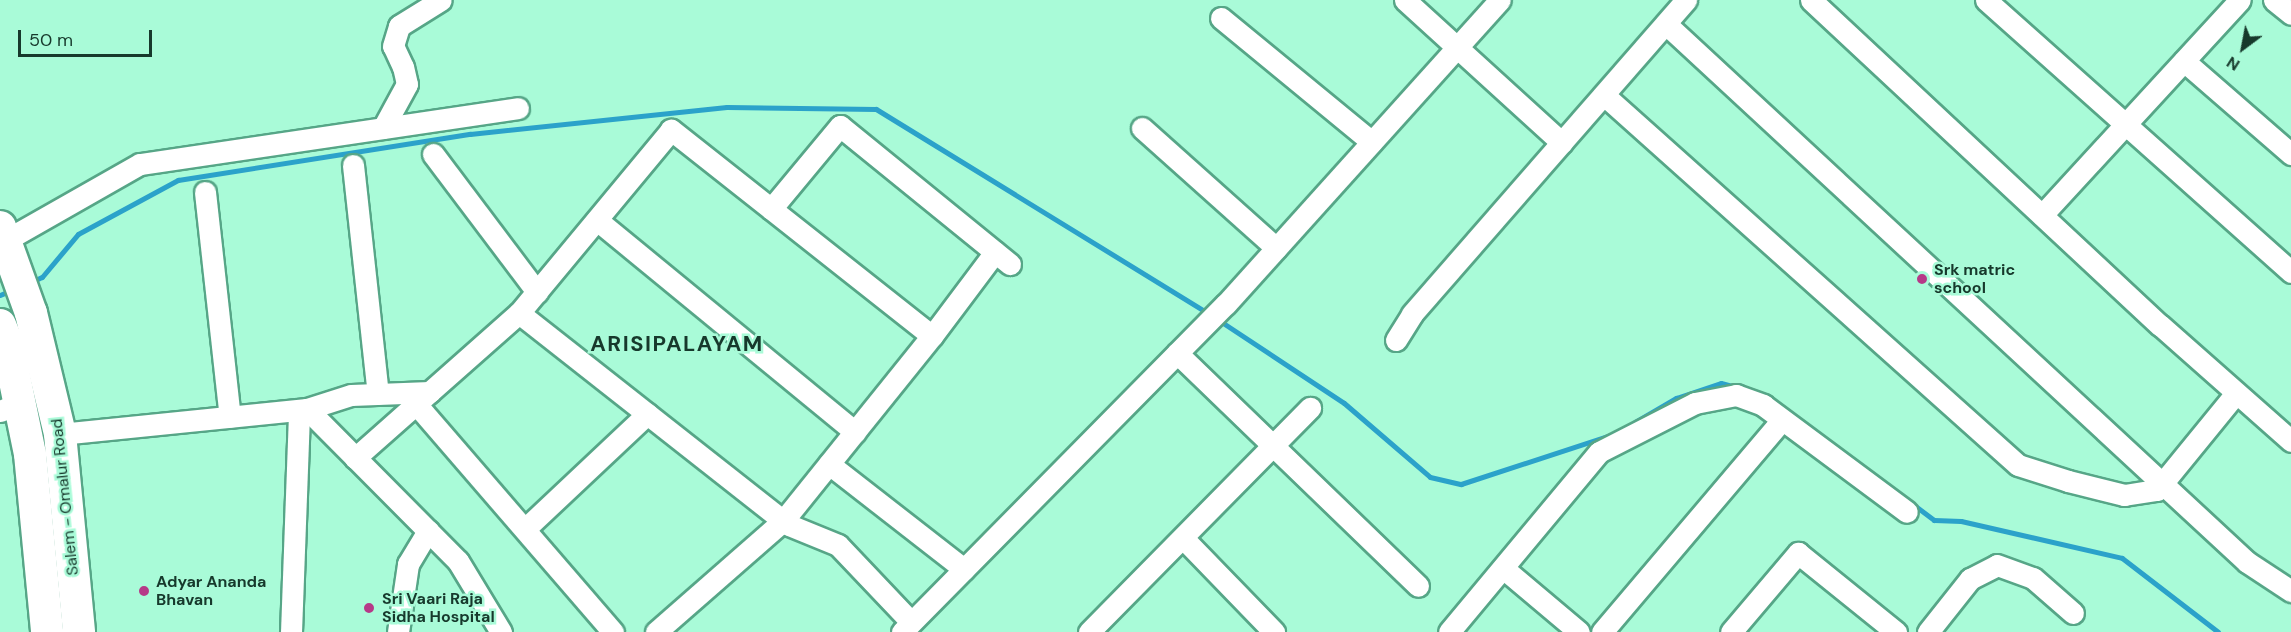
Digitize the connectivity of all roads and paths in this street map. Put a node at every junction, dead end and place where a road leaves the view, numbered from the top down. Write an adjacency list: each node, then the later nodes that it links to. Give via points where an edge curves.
1 (441, 0): 17 (street, via 399,26 393,46 407,84)
2 (1405, 0): 12 (street)
3 (1500, 0): 12 (street)
4 (1686, 0): 11 (street)
5 (1811, 0): 26 (street)
6 (1986, 0): 16 (street)
7 (2240, 0): 13 (street)
8 (2274, 0): 9 (street)
9 (2291, 14)
10 (1221, 18): 19 (street)
11 (1666, 24): 14 (street); 53 (street)
12 (1457, 47): 19 (street); 20 (street)
13 (2184, 61): 16 (street); 22 (street)
14 (1604, 95): 20 (street); 53 (street, via 2018,465 2124,495 2157,489)
15 (518, 108): 17 (street)
16 (2126, 125): 26 (street); 30 (street)
17 (383, 128): 28 (street, via 140,164)
18 (1142, 128): 29 (street)
19 (1372, 142): 29 (street)
20 (1562, 143): 36 (street, via 1412,314)
21 (433, 154): 32 (street)
22 (2291, 154)
23 (353, 165): 39 (street)
24 (205, 192): 45 (street)
25 (771, 209): 27 (street, via 671,130); 35 (street); 35 (street, via 840,126 1003,258)
26 (2042, 215): 38 (street)
27 (597, 220): 32 (street); 47 (street)
28 (3, 233): 31 (main road, Salem - Omalur Road)
29 (1276, 248): 37 (street)
30 (2291, 272)
31 (14, 284): 48 (main road, Salem - Omalur Road, via 49,382); 66 (main road, via 10,304 33,382 47,463)
32 (537, 292): 33 (street)
33 (519, 313): 40 (street); 44 (street)
34 (0, 326): 41 (main road, via 7,342)
35 (932, 336): 47 (street)
36 (1396, 340)
37 (1177, 353): 50 (street); 60 (street)
38 (2236, 393): 49 (street); 53 (street)
39 (378, 394): 40 (street); 43 (street, via 351,395)
40 (423, 398): 51 (street); 56 (street)
41 (10, 407): 65 (main road, via 30,454)
42 (1310, 408): 50 (street)
43 (303, 409): 45 (street); 51 (street); 68 (street)
44 (647, 414): 55 (street); 56 (street)
45 (230, 417): 48 (street)
46 (1782, 420): 54 (street); 59 (street, via 1762,405 1736,395 1695,403 1599,452); 77 (street)
47 (855, 432): 52 (street)
48 (60, 434): 67 (main road, Salem - Omalur Road)
49 (2291, 441)
50 (1274, 445): 58 (street); 61 (street)
51 (355, 458): 57 (street)
52 (829, 464): 55 (street); 60 (street)
53 (2162, 484): 62 (street, via 2247,562)
54 (1907, 512)
55 (783, 521): 64 (street, via 838,545); 72 (street)
56 (525, 529): 71 (street)
57 (428, 531): 69 (street, via 408,564); 70 (street, via 458,561)
58 (1183, 538): 73 (street); 74 (street)
59 (1503, 568): 75 (street); 76 (street)
60 (964, 569): 64 (street)
61 (1418, 586)
62 (2291, 591)
63 (2073, 613): 80 (street, via 2033,578 1997,565 1970,579)
64 (907, 627)
65 (47, 632)
66 (64, 632)
67 (80, 632)
68 (291, 632)
69 (398, 632)
70 (501, 632)
71 (614, 632)
72 (656, 632)
73 (1089, 632)
74 (1274, 632)
75 (1449, 632)
76 (1579, 632)
77 (1602, 632)
78 (1731, 632): 79 (street, via 1798,553)
79 (1896, 632)
80 (1928, 632)

